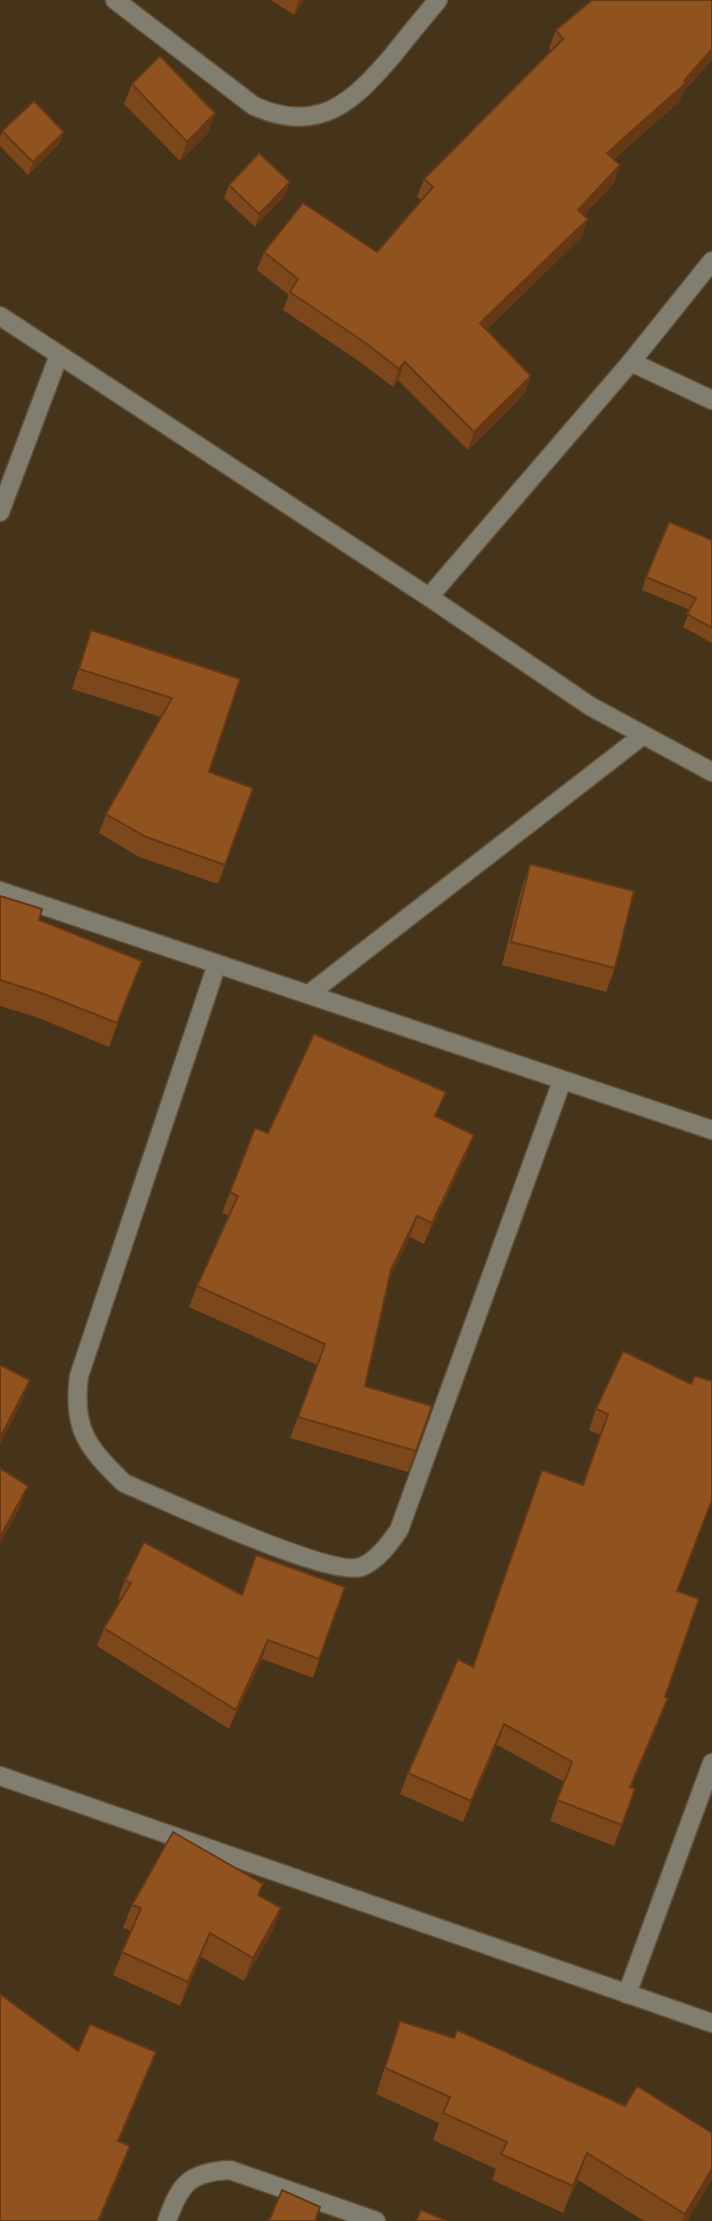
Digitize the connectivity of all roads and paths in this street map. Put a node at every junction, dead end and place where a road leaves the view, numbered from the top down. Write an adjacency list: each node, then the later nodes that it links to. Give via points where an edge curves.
1 (115, 0): 2 (street, via 254,106 293,117 315,116 358,94)
2 (438, 0)
3 (712, 261): 6 (street)
4 (0, 316): 5 (street)
5 (59, 355): 8 (street); 9 (street)
6 (631, 362): 7 (street); 9 (street)
7 (712, 400)
8 (0, 512)
9 (429, 597): 10 (street)
10 (642, 736): 11 (street); 14 (street)
11 (712, 772)
12 (0, 891): 13 (street)
13 (217, 964): 14 (street); 15 (street, via 79,1376 78,1417 87,1442 124,1483 292,1553 344,1569 361,1566 386,1549 399,1530)
14 (309, 994): 15 (street)
15 (562, 1081): 16 (street)
16 (712, 1130)
17 (712, 1763): 19 (street)
18 (0, 1776): 19 (street)
19 (627, 1994): 20 (street)
20 (712, 2022)
21 (167, 2221): 22 (street, via 176,2196 192,2179 209,2171 230,2170)
22 (376, 2221)

